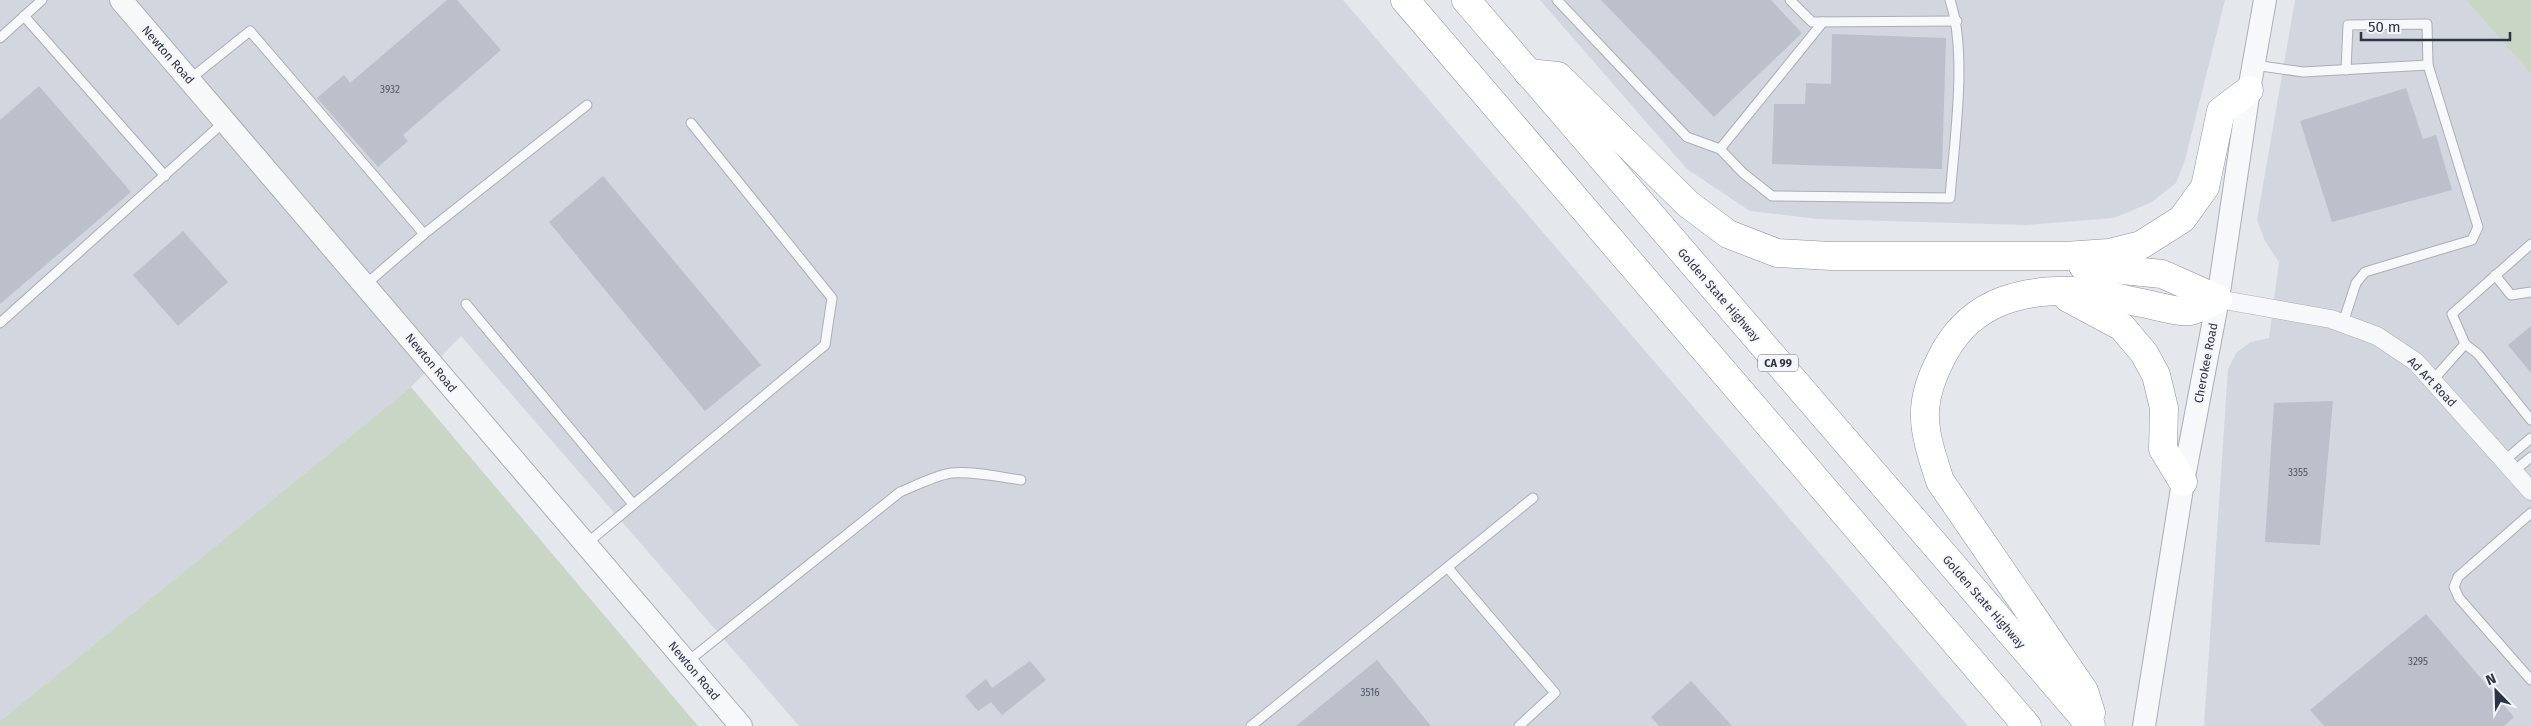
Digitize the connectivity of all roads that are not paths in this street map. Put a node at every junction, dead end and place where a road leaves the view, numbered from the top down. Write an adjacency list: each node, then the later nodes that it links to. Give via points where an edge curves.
1 (42, 0): 9 (lane)
2 (121, 0): 17 (street, Newton Road)
3 (1405, 0): 53 (highway)
4 (1466, 0): 15 (highway, Golden State Highway / CA 99)
5 (1557, 0): 21 (lane, via 1687,137)
6 (1790, 0): 11 (lane, via 1812,22)
7 (1950, 0): 10 (lane)
8 (2265, 0): 16 (street, Cherokee Road)
9 (24, 16): 12 (lane); 22 (lane)
10 (1957, 21): 11 (lane); 21 (lane, via 1958,73 1950,198 1772,196 1743,174)
11 (1823, 22): 21 (lane)
12 (0, 38)
13 (2428, 66): 14 (lane); 14 (lane, via 2427,24 2348,26); 33 (lane, via 2478,227 2472,240 2365,272 2356,283)
14 (2346, 70): 16 (lane)
15 (1528, 73): 25 (highway, via 1558,76 1688,204 1728,234 1777,253); 54 (highway, Golden State Highway / CA 99)
16 (2251, 77): 25 (highway, via 2220,111 2205,187 2182,219 2141,244 2110,253); 30 (street, Cherokee Road)
17 (190, 80): 19 (street, Newton Road); 23 (lane, via 250,31)
18 (587, 105): 23 (lane)
19 (225, 121): 22 (lane); 27 (street, Newton Road)
20 (691, 123): 44 (lane, via 832,298 825,345)
21 (1720, 150)
22 (165, 176): 32 (lane)
23 (424, 234): 27 (lane)
24 (2531, 244): 26 (lane)
25 (2065, 256): 30 (highway, via 2084,267 2162,274)
26 (2495, 275): 28 (lane, via 2512,295); 34 (lane, via 2452,314)
27 (364, 285): 46 (street, Newton Road)
28 (2531, 292)
29 (2057, 293): 30 (highway, via 2079,291 2189,312); 41 (highway, via 2122,327 2144,353 2156,375 2164,408 2163,449); 55 (highway, via 2034,293 2002,300 1978,313 1953,338 1931,378 1924,411 1928,444 1940,481 2084,691)
30 (2218, 299): 33 (street, Ad Art Road); 41 (street, Cherokee Road)
31 (466, 304): 44 (lane)
32 (0, 323)
33 (2343, 324): 35 (street, Ad Art Road, via 2377,336 2416,362)
34 (2465, 344): 35 (lane); 36 (lane, via 2478,354)
35 (2433, 380): 39 (street, Ad Art Road)
36 (2531, 420)
37 (2531, 438): 39 (lane)
38 (2531, 457): 39 (lane)
39 (2509, 466): 42 (street, Ad Art Road)
40 (1021, 480): 48 (lane, via 952,473 900,492)
41 (2183, 482): 56 (street, Cherokee Road)
42 (2531, 491)
43 (1533, 498): 47 (lane)
44 (633, 504): 46 (lane)
45 (2531, 513): 49 (lane, via 2458,577 2454,587 2459,598)
46 (586, 544): 48 (street, Newton Road)
47 (1448, 568): 51 (lane); 52 (lane, via 1555,693)
48 (687, 662): 50 (street, Newton Road)
49 (2531, 680)
50 (741, 726)
51 (1251, 726)
52 (1519, 726)
53 (2027, 726)
54 (2091, 726)
55 (2096, 726)
56 (2144, 726)

